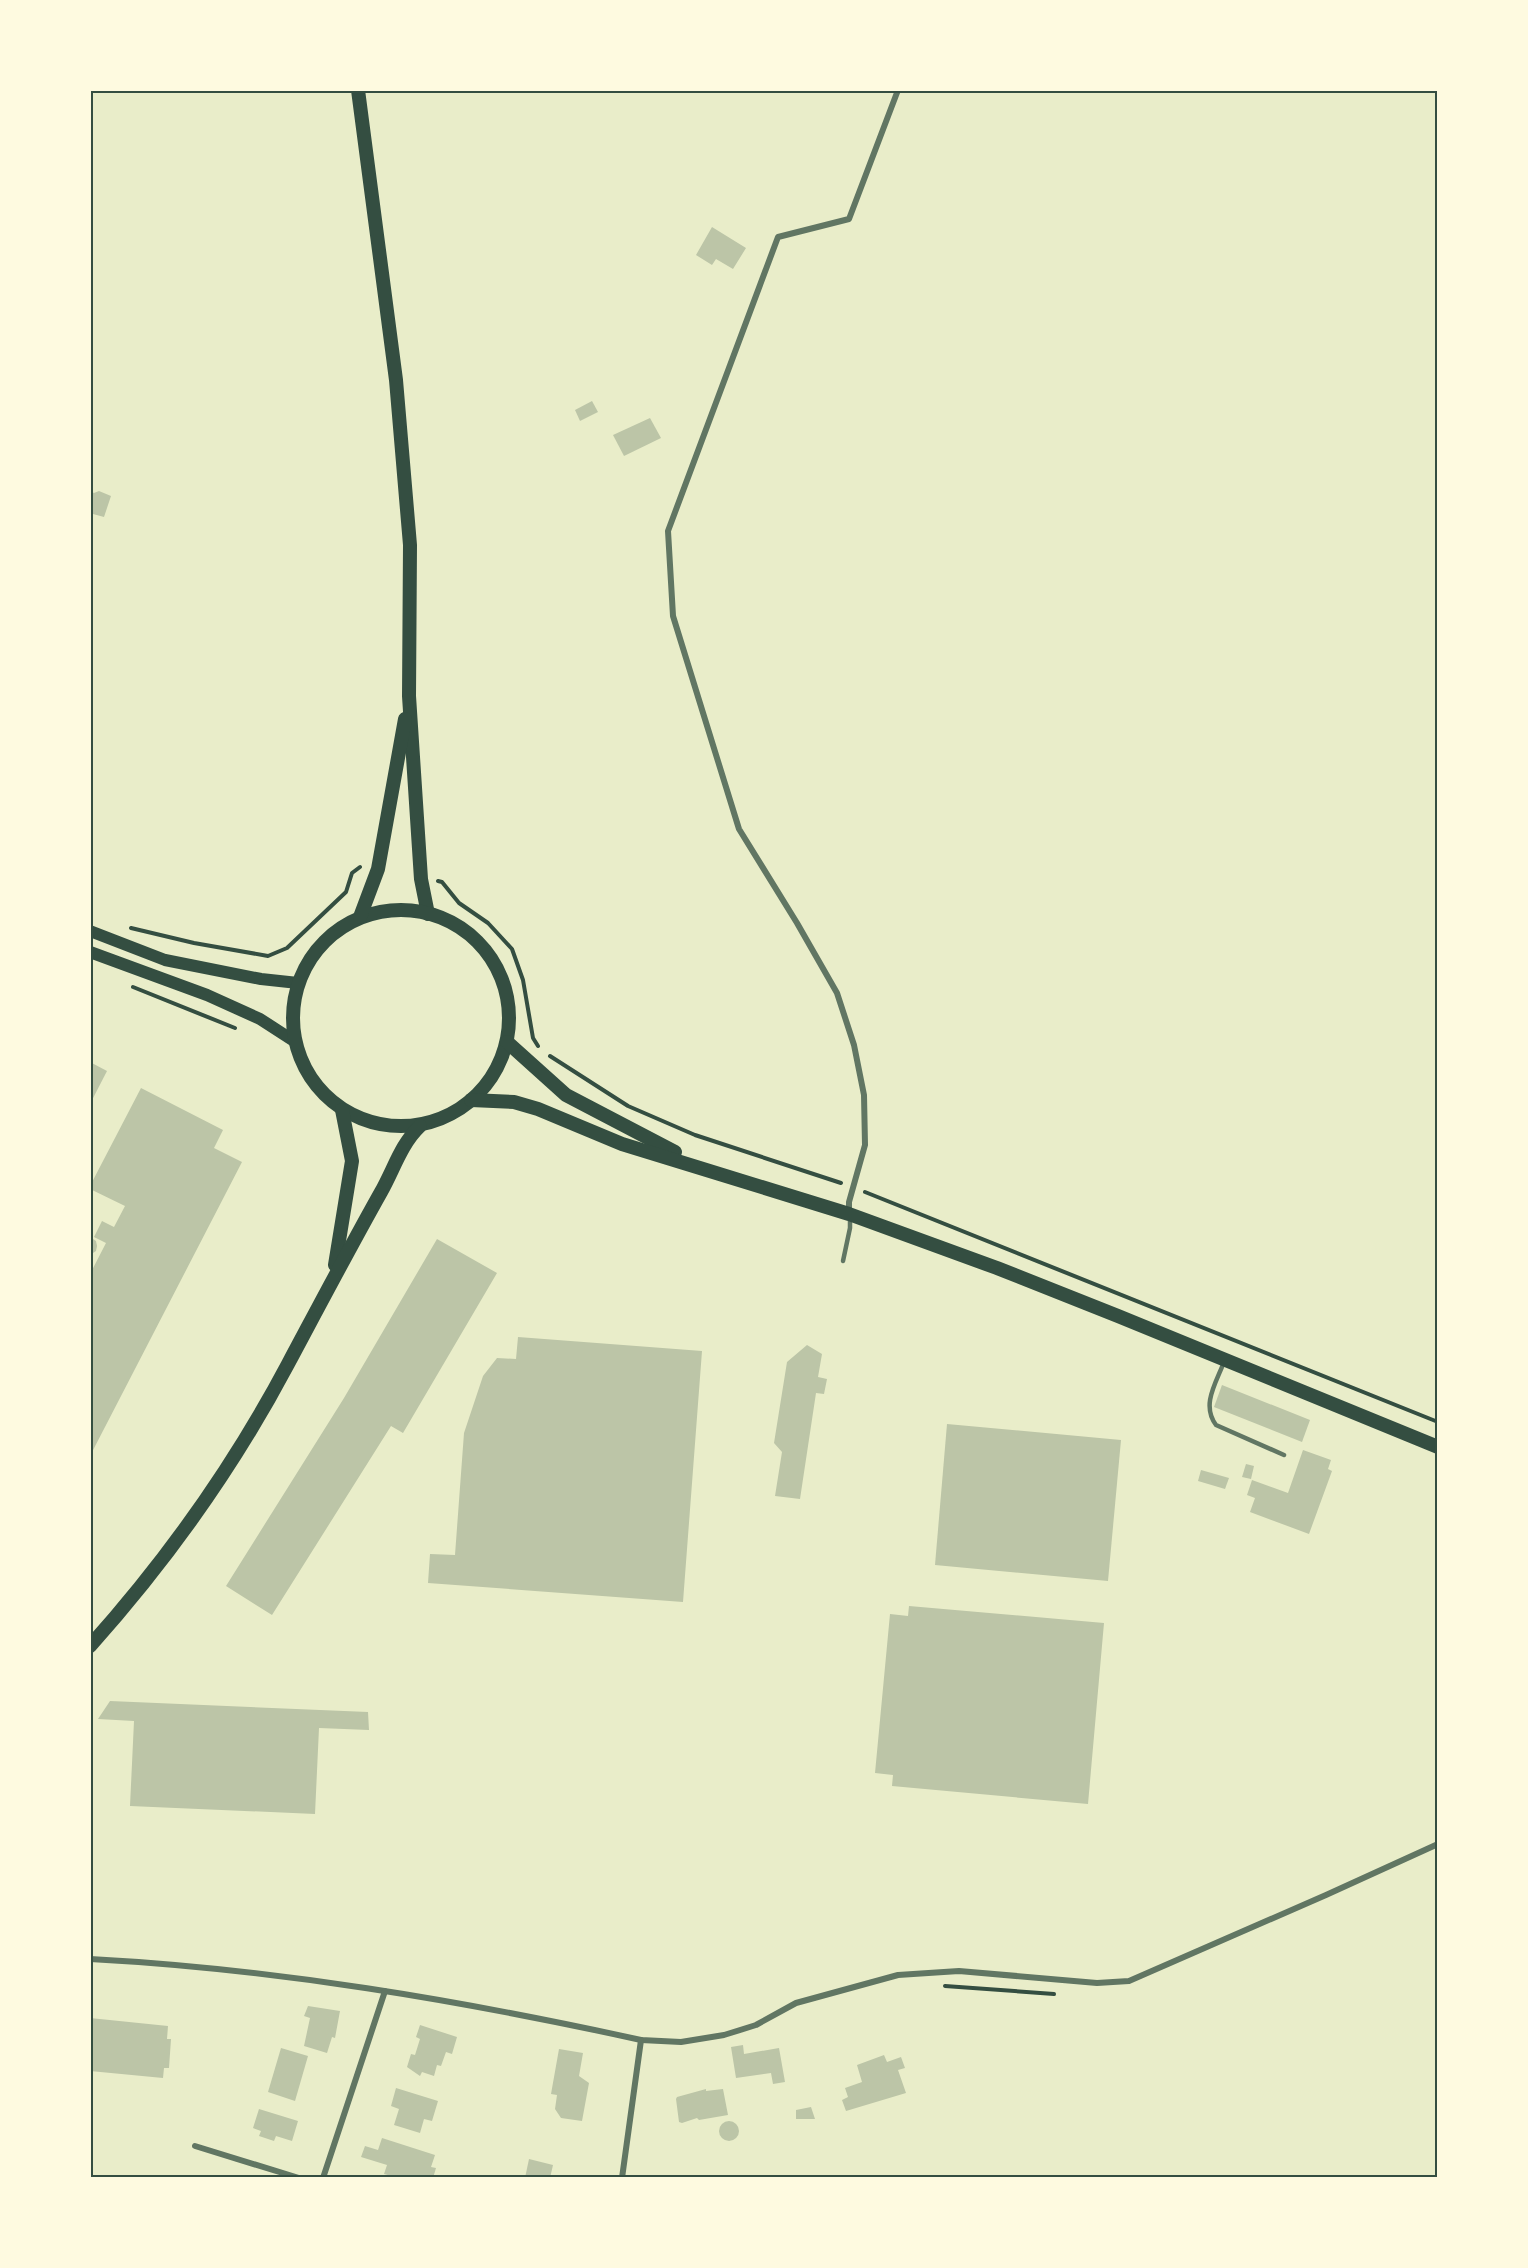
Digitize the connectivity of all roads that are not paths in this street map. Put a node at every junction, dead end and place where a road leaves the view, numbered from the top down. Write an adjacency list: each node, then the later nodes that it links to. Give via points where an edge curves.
1 (358, 90): 3 (main road, via 396,380 410,545)
2 (898, 90): 15 (street, via 849,219 778,237 668,531 674,616 739,829 837,993 854,1045 864,1095 865,1145)
3 (409, 696): 4 (main road); 5 (main road, via 378,869)
4 (428, 914): 5 (main road, via 385,910); 10 (main road, via 463,929 487,951 503,979 510,1010)
5 (360, 917): 8 (main road, via 326,940 312,955)
6 (90, 931): 8 (main road, via 165,960)
7 (90, 952): 9 (main road, via 207,995 261,1019)
8 (298, 983): 9 (main road, via 292,1012)
9 (294, 1041): 12 (main road, via 311,1081)
10 (507, 1042): 11 (main road, via 493,1077); 14 (main road, via 566,1095 660,1146)
11 (471, 1100): 13 (main road); 14 (main road, via 514,1102 538,1109 622,1144)
12 (342, 1110): 13 (main road, via 366,1122); 17 (main road, via 352,1161)
13 (420, 1126): 17 (main road, via 407,1138)
14 (752, 1183): 15 (main road)
15 (849, 1214): 16 (lane); 18 (main road, via 1008,1272)
16 (843, 1261)
17 (334, 1276): 21 (main road, via 287,1367 229,1465 179,1538)
18 (1225, 1360): 19 (main road); 20 (lane, via 1209,1401 1209,1417 1216,1425)
19 (1438, 1446)
20 (1284, 1455)
21 (90, 1646)
22 (1438, 1844): 25 (street, via 1128,1981 1097,1983 959,1971 898,1975 796,2003 756,2025 724,2035 681,2042)
23 (90, 1959): 24 (street, via 254,1972)
24 (385, 1991): 25 (street); 28 (street)
25 (641, 2040): 29 (street)
26 (195, 2146): 27 (street)
27 (299, 2178)
28 (323, 2178)
29 (622, 2178)

